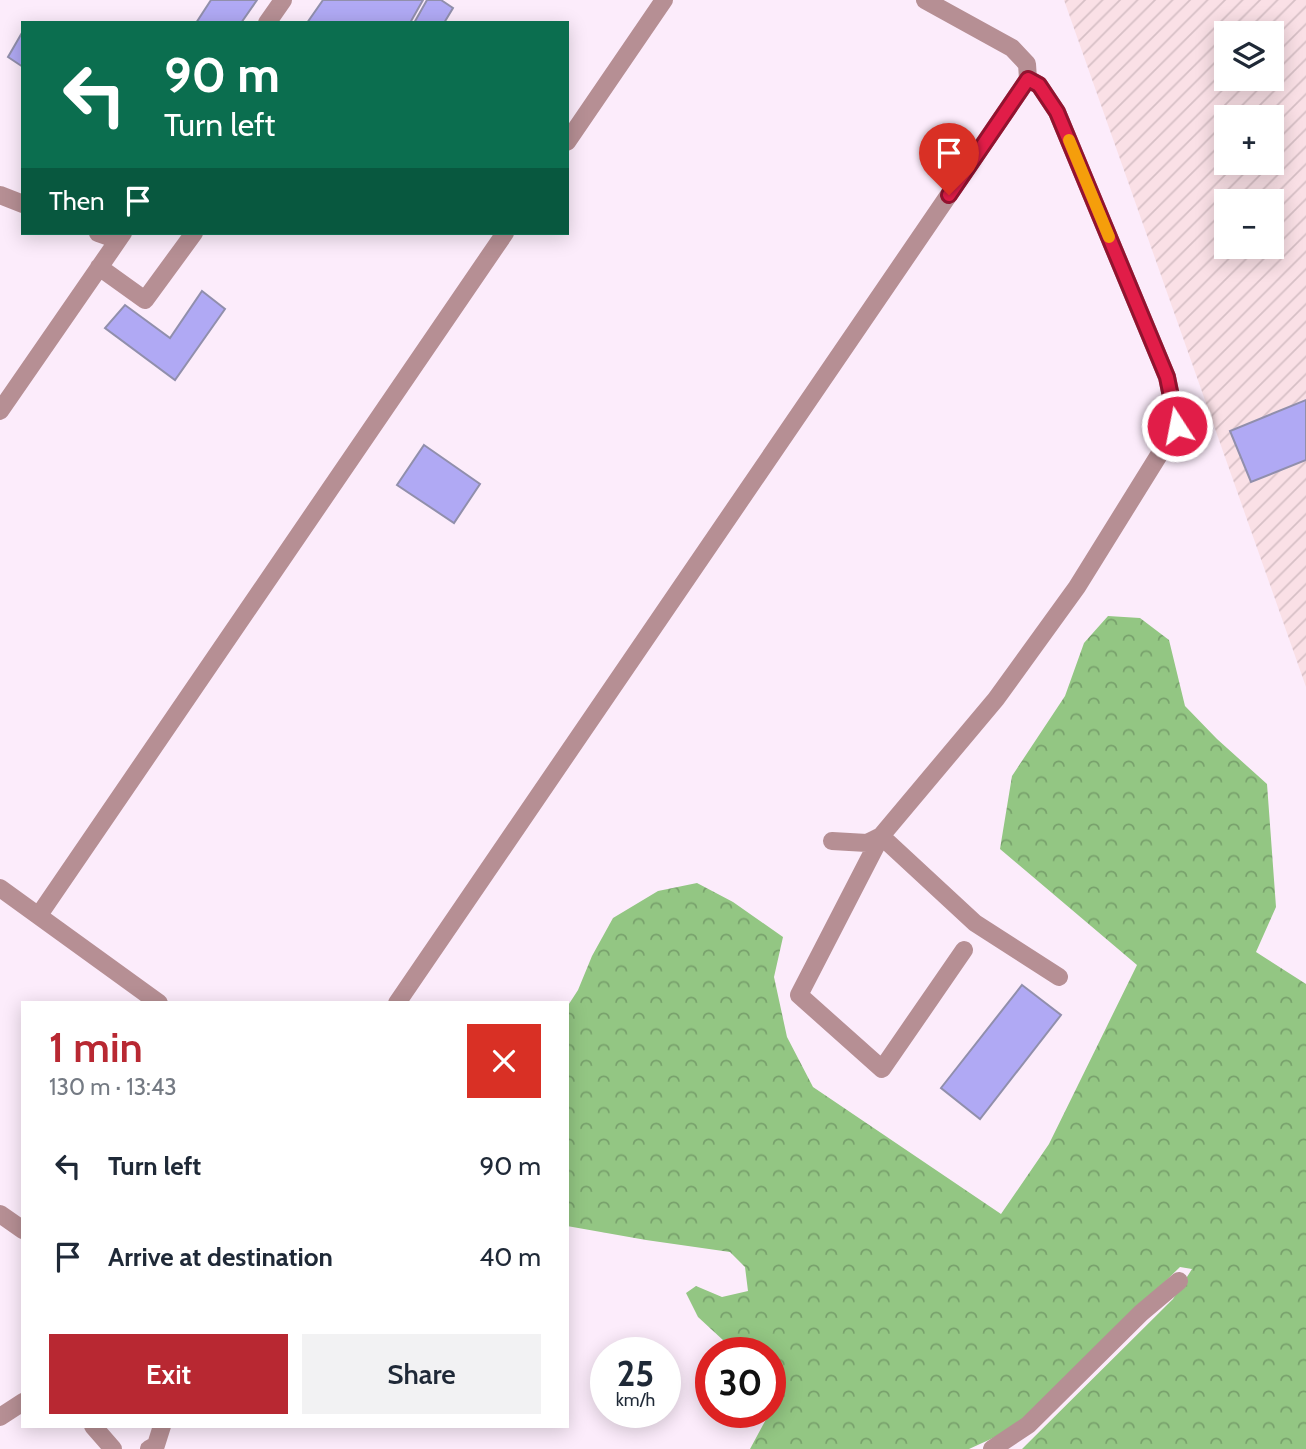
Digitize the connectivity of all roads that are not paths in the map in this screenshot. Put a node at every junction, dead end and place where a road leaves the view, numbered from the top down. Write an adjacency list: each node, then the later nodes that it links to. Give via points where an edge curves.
1 (283, 0): 4 (street)
2 (664, 0): 6 (street)
3 (925, 0): 5 (street, via 1012,48 1027,64)
4 (268, 21)
5 (1028, 79): 14 (street, via 1039,85 1057,112 1167,377 1177,426 1060,610 996,699); 21 (street)
6 (569, 139)
7 (0, 195): 8 (street)
8 (21, 203)
9 (193, 235): 12 (street, via 145,300)
10 (504, 235): 17 (street)
11 (120, 236): 12 (street)
12 (99, 267): 13 (street)
13 (0, 411)
14 (881, 836): 15 (street, via 867,843); 18 (street, via 799,995 882,1069); 19 (street, via 975,923)
15 (832, 841)
16 (0, 888): 17 (street)
17 (39, 915): 20 (street)
18 (964, 950)
19 (1059, 977)
20 (156, 1001)
21 (398, 1001)
22 (0, 1214): 23 (street)
23 (21, 1229)
24 (1179, 1281): 31 (street, via 1028,1426)
25 (21, 1403): 26 (street)
26 (0, 1417)
27 (95, 1428): 29 (street)
28 (161, 1428): 30 (street, via 156,1445)
29 (113, 1449)
30 (149, 1449)
31 (992, 1449)

